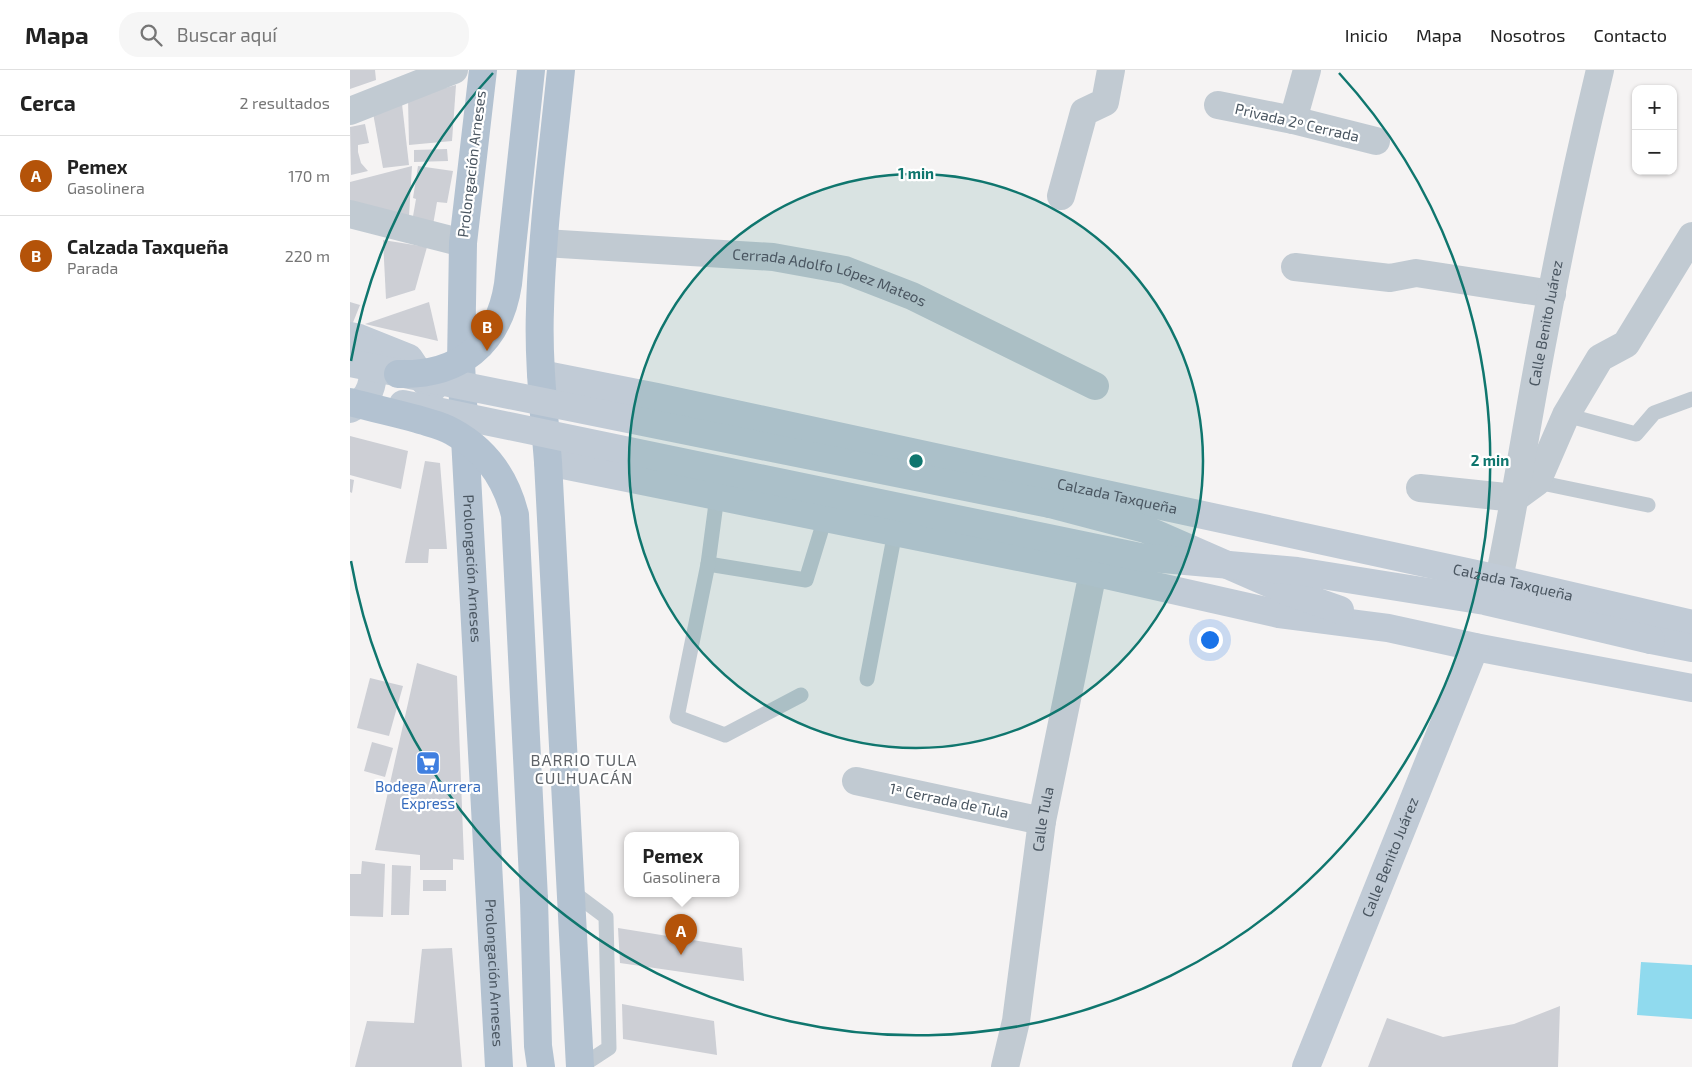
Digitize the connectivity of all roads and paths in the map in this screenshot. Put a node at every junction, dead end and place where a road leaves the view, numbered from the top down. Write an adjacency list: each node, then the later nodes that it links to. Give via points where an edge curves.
1 (454, 70): 9 (street)
2 (483, 70): 15 (main road, Prolongación Arneses)
3 (531, 70): 22 (main road, bridge, via 506,302 500,318 479,347 465,358 433,372)
4 (561, 70): 16 (main road)
5 (1111, 70): 12 (street, via 1105,102 1084,112)
6 (1307, 70): 10 (street)
7 (1600, 70): 18 (street, Calle Benito Juárez)
8 (1218, 105): 10 (street, Privada 2º Cerrada)
9 (350, 111)
10 (1293, 120): 11 (street, Privada 2º Cerrada)
11 (1376, 141)
12 (1061, 196)
13 (350, 214): 15 (street)
14 (1692, 236): 30 (street, via 1626,344 1600,358)
15 (463, 243): 21 (main road, Prolongación Arneses)
16 (544, 243): 23 (main road); 24 (street, Cerrada Adolfo López Mateos, via 773,257 845,270 912,296)
17 (1295, 267): 18 (street, via 1390,278 1416,273)
18 (1552, 294): 38 (street, Calle Benito Juárez)
19 (354, 337): 21 (main road, via 409,358 425,382 433,387 450,387); 29 (main road, via 370,357 373,375 363,400)
20 (350, 363): 22 (main road, Calzada Taxqueña, bridge)
21 (461, 364): 32 (main road, Prolongación Arneses)
22 (398, 374): 46 (main road, Calzada Taxqueña, bridge, via 1050,504 1145,529 1288,592)
23 (541, 374): 26 (main road, Calzada Taxqueña); 33 (main road)
24 (1095, 386)
25 (350, 393): 48 (main road, Calzada Taxqueña, bridge, via 1140,557 1297,571 1484,601)
26 (657, 397): 34 (main road, via 645,399 630,408 619,421 616,432 615,444 622,464 638,479); 44 (main road, Calzada Taxqueña)
27 (1692, 399): 30 (lane, via 1654,413 1636,434)
28 (350, 402): 55 (main road, bridge, via 452,431 484,455 497,471 511,500 515,515)
29 (350, 409)
30 (1566, 415): 35 (street)
31 (350, 416): 32 (main road)
32 (466, 444): 54 (main road, Prolongación Arneses)
33 (548, 462): 34 (main road, Calzada Taxqueña); 56 (main road)
34 (649, 482): 37 (main road, Calzada Taxqueña)
35 (1537, 482): 38 (street); 39 (lane)
36 (1420, 488): 38 (street)
37 (717, 496): 40 (main road, Calzada Taxqueña); 42 (lane)
38 (1515, 498): 44 (street, Calle Benito Juárez)
39 (1648, 505)
40 (825, 518): 41 (main road, Calzada Taxqueña); 42 (lane, via 806,580)
41 (895, 532): 43 (main road, Calzada Taxqueña); 49 (lane)
42 (708, 564): 51 (lane, via 677,717 725,735)
43 (1093, 572): 46 (main road, Calzada Taxqueña, via 1279,614); 53 (street, Calle Tula)
44 (1499, 579): 45 (main road, Calzada Taxqueña)
45 (1692, 624)
46 (1388, 628): 47 (main road, Calzada Taxqueña)
47 (1475, 647): 50 (main road, Calzada Taxqueña); 58 (main road, Calle Benito Juárez)
48 (1692, 648)
49 (866, 679)
50 (1692, 688)
51 (801, 695)
52 (856, 781): 53 (street, 1ª Cerrada de Tula)
53 (1042, 821): 57 (street, Calle Tula, via 1016,1021)
54 (500, 1067)
55 (541, 1067)
56 (580, 1067)
57 (1005, 1067)
58 (1306, 1067)

